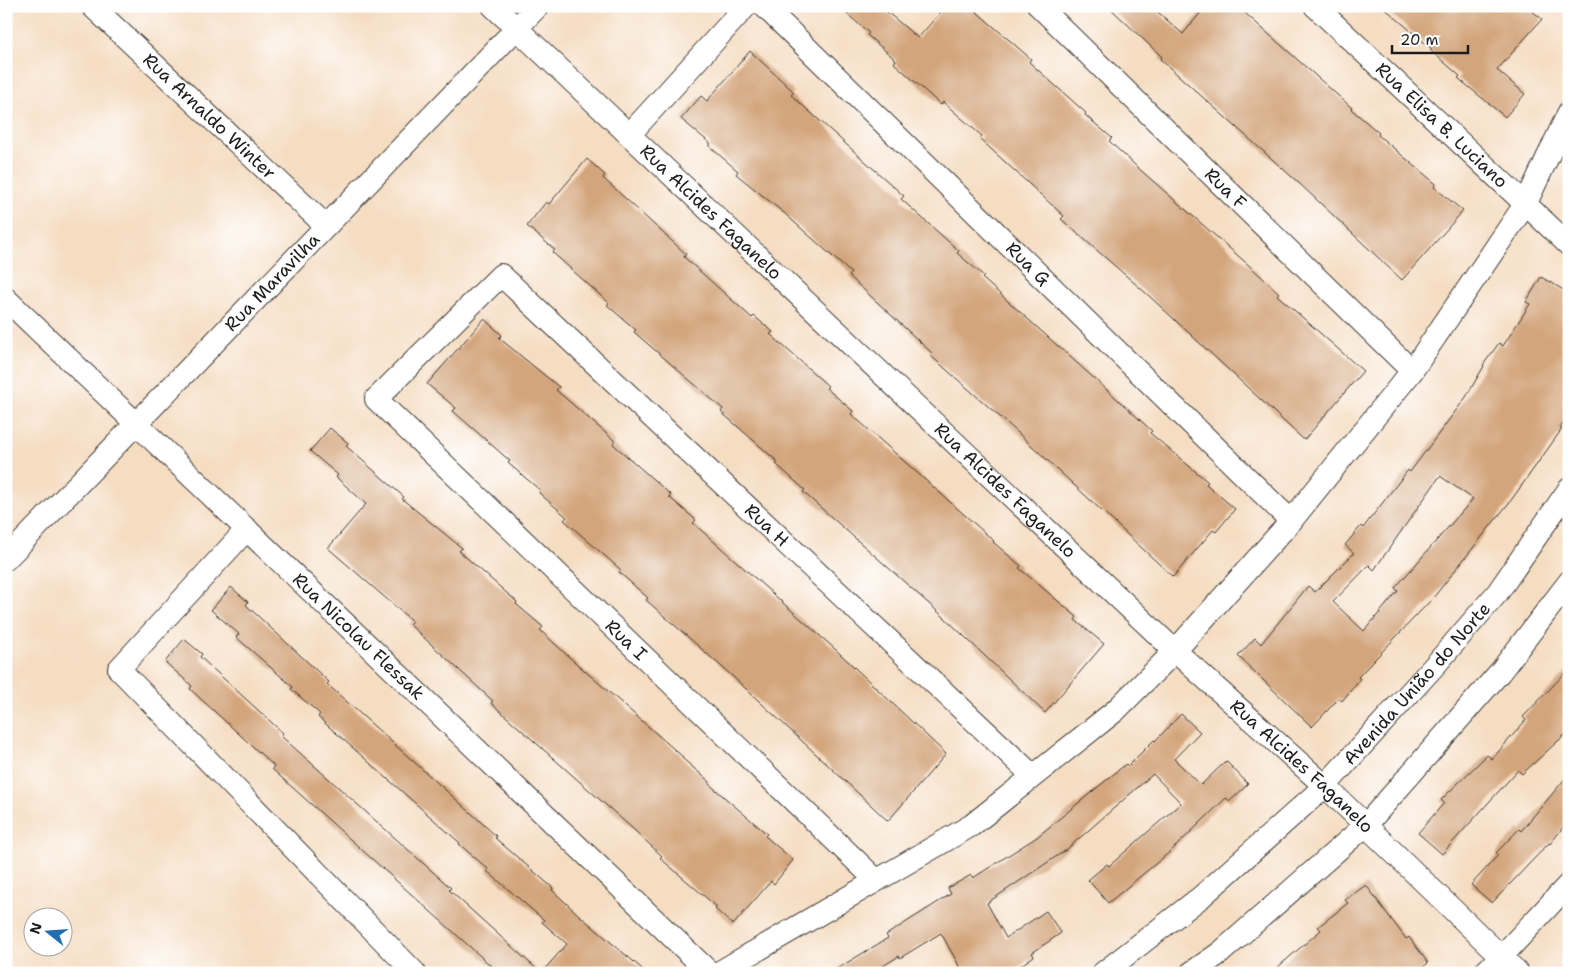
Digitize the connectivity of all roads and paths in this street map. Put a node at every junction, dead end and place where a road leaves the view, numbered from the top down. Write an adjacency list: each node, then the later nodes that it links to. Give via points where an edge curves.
1 (92, 6): 12 (street, Rua Arnaldo Winter)
2 (493, 6): 8 (street, Rua Alcides Faganelo)
3 (538, 6): 8 (street, Rua Maravilha)
4 (746, 6): 10 (street)
5 (764, 6): 19 (street, Rua G)
6 (1039, 6): 15 (street, Rua F)
7 (1315, 6): 11 (street, Rua Elisa B. Luciano)
8 (516, 29): 10 (street, Rua Alcides Faganelo); 12 (street, Rua Maravilha)
9 (1569, 112): 11 (street)
10 (628, 135): 23 (street, Rua Alcides Faganelo)
11 (1526, 203): 13 (street, Rua Elisa B. Luciano); 15 (street)
12 (326, 226): 17 (street, Rua Maravilha)
13 (1569, 245)
14 (6, 299): 17 (street, Rua Nicolau Flessak)
15 (1412, 371): 19 (street)
16 (376, 399): 24 (street, Rua H, via 501,275); 27 (street, Rua I)
17 (136, 424): 20 (street, Rua Nicolau Flessak); 21 (street, Rua Maravilha)
18 (1569, 489): 25 (street, Avenida União do Norte, via 1498,592)
19 (1291, 521): 23 (street)
20 (247, 529): 30 (street, via 119,669); 31 (street, Rua Nicolau Flessak)
21 (6, 559)
22 (1569, 582): 26 (street, via 1500,672)
23 (1175, 651): 24 (street, via 1115,711); 25 (street, Rua Alcides Faganelo)
24 (1033, 776): 27 (street, via 972,825)
25 (1325, 786): 26 (street, Rua Alcides Faganelo); 33 (street, Avenida União do Norte, via 1201,897)
26 (1366, 825): 29 (street, Rua Alcides Faganelo); 34 (street, via 1220,953)
27 (876, 880): 32 (street)
28 (1569, 884): 29 (street)
29 (1502, 956): 35 (street); 36 (street, Rua Alcides Faganelo)
30 (415, 973)
31 (710, 973)
32 (718, 973)
33 (1103, 973)
34 (1191, 973)
35 (1484, 973)
36 (1518, 973)

